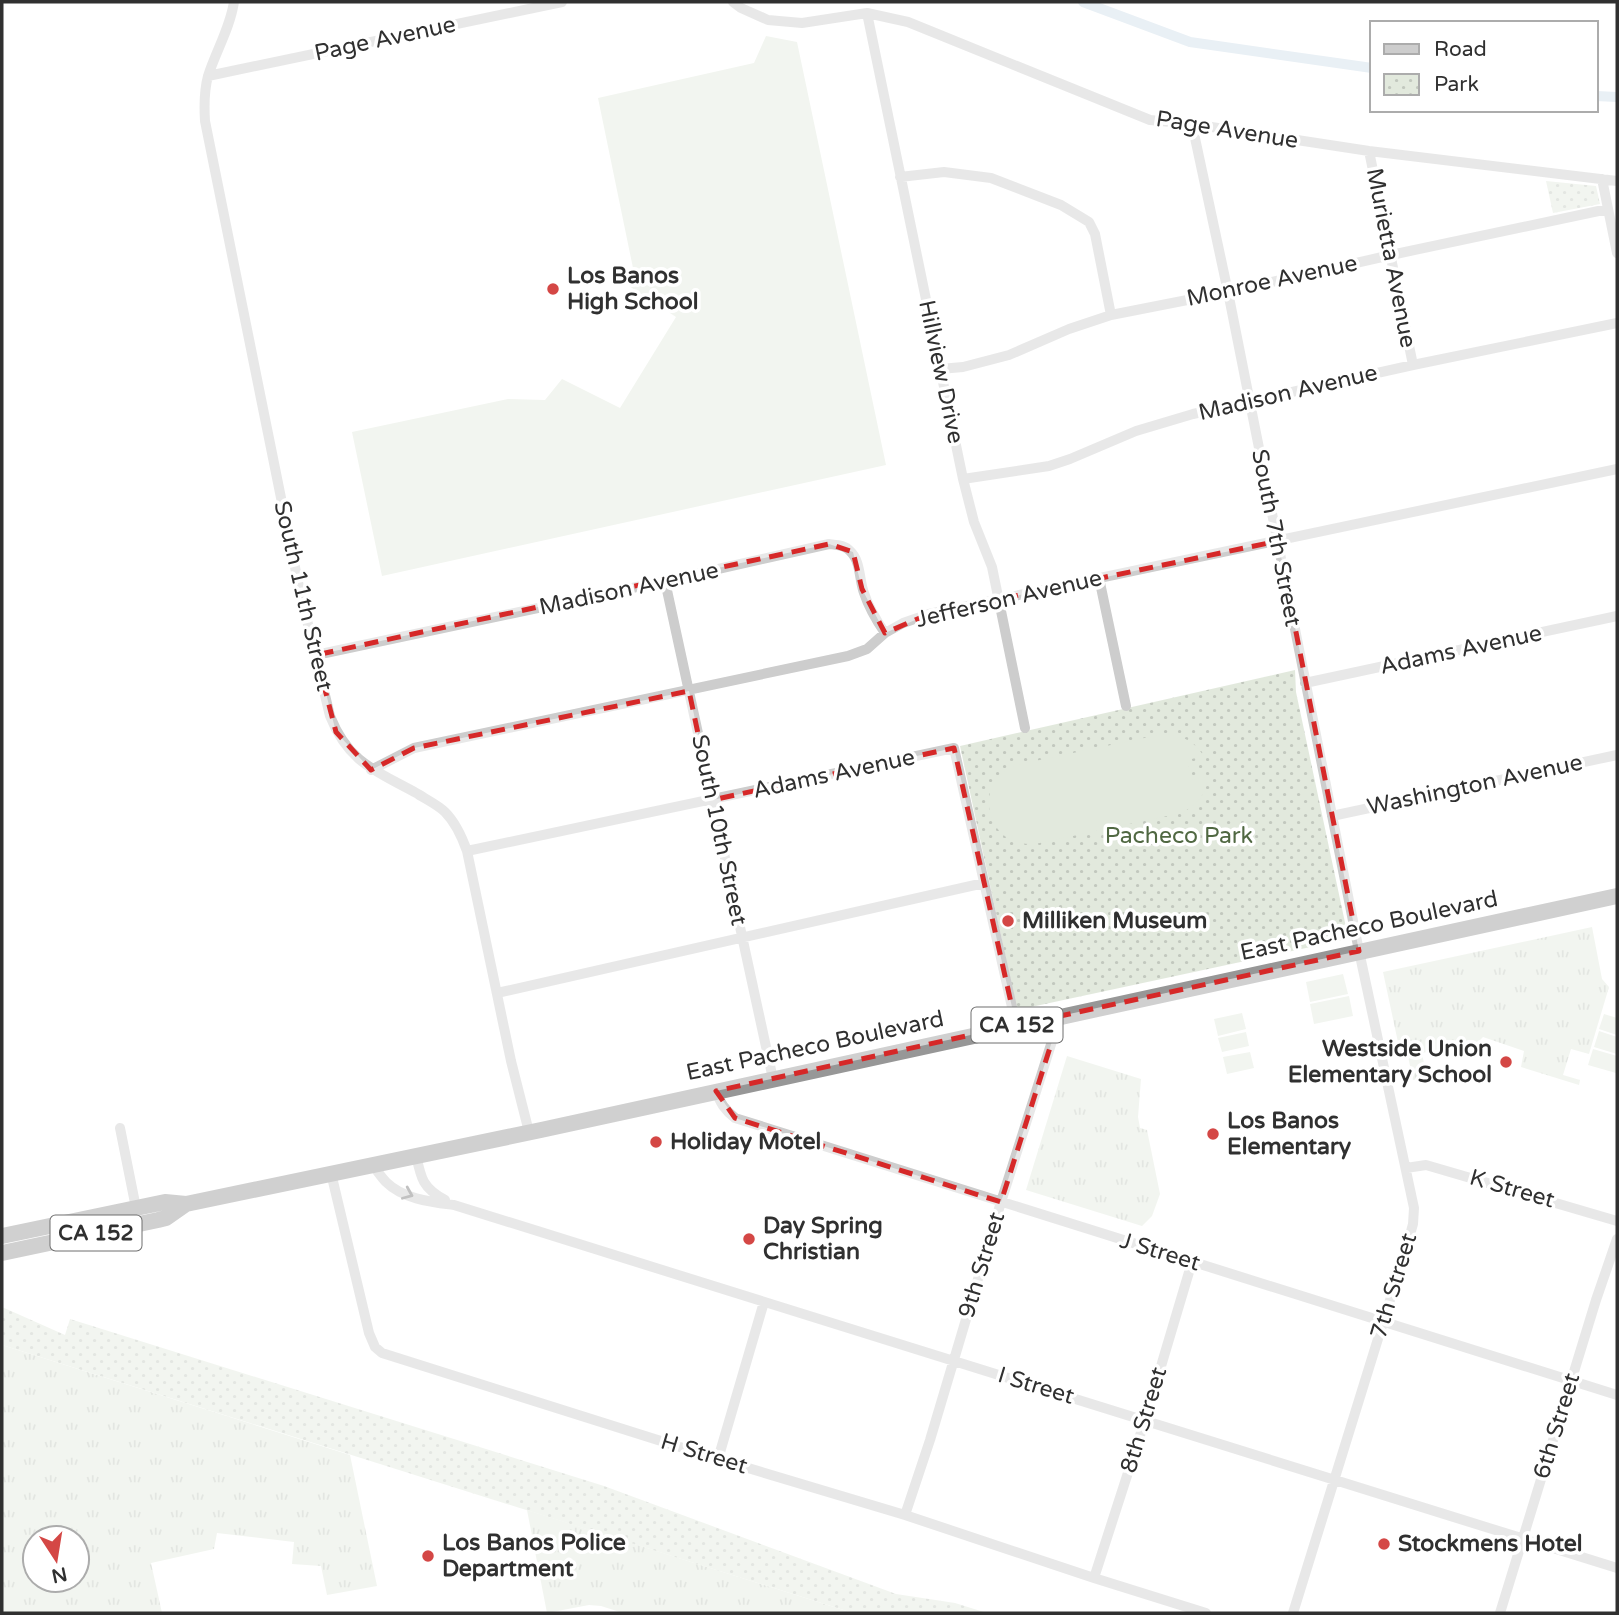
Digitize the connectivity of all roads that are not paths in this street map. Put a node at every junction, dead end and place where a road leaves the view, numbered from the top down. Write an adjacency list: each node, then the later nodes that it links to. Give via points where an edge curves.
1 (234, 2): 5 (street, South 11th Street)
2 (562, 2): 5 (street, Page Avenue)
3 (733, 2): 4 (street, Page Avenue, via 768,20 803,23)
4 (866, 13): 6 (street, Page Avenue, via 908,22 1150,120); 8 (street, Hillview Drive)
5 (208, 76): 28 (street, South 11th Street, via 205,121)
6 (1192, 124): 7 (street, Page Avenue); 14 (street, South 7th Street)
7 (1369, 151): 9 (street, Page Avenue); 13 (street, Murietta Avenue)
8 (900, 177): 15 (street, via 944,172 991,178 1061,205 1089,222); 18 (street, Hillview Drive)
9 (1602, 179): 10 (street, Page Avenue); 11 (street)
10 (1617, 181)
11 (1608, 209): 12 (street); 13 (street, Monroe Avenue)
12 (1617, 253)
13 (1391, 255): 14 (street, Monroe Avenue); 17 (street, Murietta Avenue)
14 (1228, 292): 15 (street, Monroe Avenue); 19 (street, South 7th Street)
15 (1111, 315): 18 (street, Monroe Avenue, via 1009,355)
16 (1617, 323): 17 (street, Madison Avenue)
17 (1413, 365): 19 (street, Madison Avenue)
18 (940, 369): 21 (street, Hillview Drive)
19 (1249, 402): 21 (street, Madison Avenue, via 1136,431 1049,466); 22 (street, South 7th Street)
20 (1617, 469): 22 (street, Jefferson Avenue)
21 (963, 479): 25 (street, Hillview Drive)
22 (1278, 541): 23 (street, Jefferson Avenue); 29 (street, South 7th Street)
23 (1099, 578): 25 (street, Jefferson Avenue); 31 (street)
24 (665, 581): 27 (street, Madison Avenue, via 829,544 844,546 853,552 862,589); 28 (street, Madison Avenue); 30 (street, South 10th Street)
25 (999, 599): 27 (street, Jefferson Avenue, via 929,614); 32 (street, Hillview Drive)
26 (1617, 615): 29 (street, Adams Avenue)
27 (885, 633): 30 (street, Jefferson Avenue, via 867,649 848,656)
28 (316, 656): 34 (street, South 11th Street, via 336,732)
29 (1306, 684): 36 (street, South 7th Street)
30 (689, 691): 34 (street, Jefferson Avenue, via 414,748); 35 (street, South 10th Street)
31 (1126, 706)
32 (1025, 728)
33 (1617, 755): 36 (street, Washington Avenue)
34 (371, 770): 37 (street, South 11th Street, via 440,807)
35 (712, 800): 37 (street, Adams Avenue); 38 (street, Adams Avenue, via 954,748); 40 (street, South 10th Street)
36 (1332, 816): 41 (street, South 7th Street)
37 (467, 851): 42 (street, South 11th Street)
38 (984, 883): 40 (street); 44 (street)
39 (1617, 896): 41 (highway, East Pacheco Boulevard / CA 152)
40 (741, 936): 42 (street); 45 (street, South 10th Street)
41 (1359, 951): 43 (highway, East Pacheco Boulevard / CA 152); 51 (street, 7th Street)
42 (497, 993): 48 (street, South 11th Street)
43 (1060, 1016): 44 (highway, East Pacheco Boulevard / CA 152); 53 (street, 9th Street)
44 (1016, 1026): 45 (highway, East Pacheco Boulevard / CA 152)
45 (774, 1079): 46 (highway, East Pacheco Boulevard / CA 152)
46 (716, 1091): 48 (highway, East Pacheco Boulevard / CA 152); 53 (street, J Street, via 719,1102 735,1118)
47 (120, 1128): 56 (street)
48 (529, 1132): 49 (highway, East Pacheco Boulevard / CA 152)
49 (416, 1155): 50 (highway, East Pacheco Boulevard / CA 152); 55 (street, I Street, via 425,1186)
50 (372, 1165): 52 (highway, East Pacheco Boulevard / CA 152); 55 (street, I Street, one-way to 55, via 395,1188 423,1200)
51 (1406, 1168): 57 (street, K Street, via 1426,1165); 64 (street, 7th Street, via 1415,1216)
52 (331, 1173): 54 (highway, East Pacheco Boulevard / CA 152); 69 (street, H Street, via 369,1333 382,1353)
53 (1001, 1202): 62 (street, J Street); 65 (street, 9th Street)
54 (186, 1204): 56 (highway, East Pacheco Boulevard / CA 152, via 165,1202); 59 (highway, East Pacheco Boulevard / CA 152, via 166,1218)
55 (454, 1205): 63 (street, I Street)
56 (136, 1208): 58 (highway, East Pacheco Boulevard / CA 152); 59 (highway, via 131,1216 85,1229)
57 (1617, 1221)
58 (2, 1236)
59 (71, 1238): 61 (highway, East Pacheco Boulevard / CA 152)
60 (1617, 1239): 66 (street, 6th Street)
61 (2, 1253)
62 (1192, 1262): 64 (street, J Street); 68 (street, 8th Street)
63 (764, 1302): 65 (street, I Street); 69 (street)
64 (1384, 1322): 66 (street, J Street); 70 (street, 7th Street)
65 (954, 1361): 68 (street, I Street); 71 (street, 9th Street)
66 (1572, 1381): 67 (street, J Street); 72 (street, 6th Street)
67 (1617, 1395)
68 (1145, 1420): 70 (street, I Street); 74 (street, 8th Street)
69 (718, 1459): 71 (street, H Street)
70 (1335, 1479): 72 (street, I Street); 76 (street, 7th Street)
71 (905, 1515): 74 (street, H Street)
72 (1522, 1538): 73 (street, I Street); 77 (street, 6th Street)
73 (1617, 1568)
74 (1094, 1578): 75 (street, H Street)
75 (1206, 1613)
76 (1293, 1613)
77 (1500, 1613)

